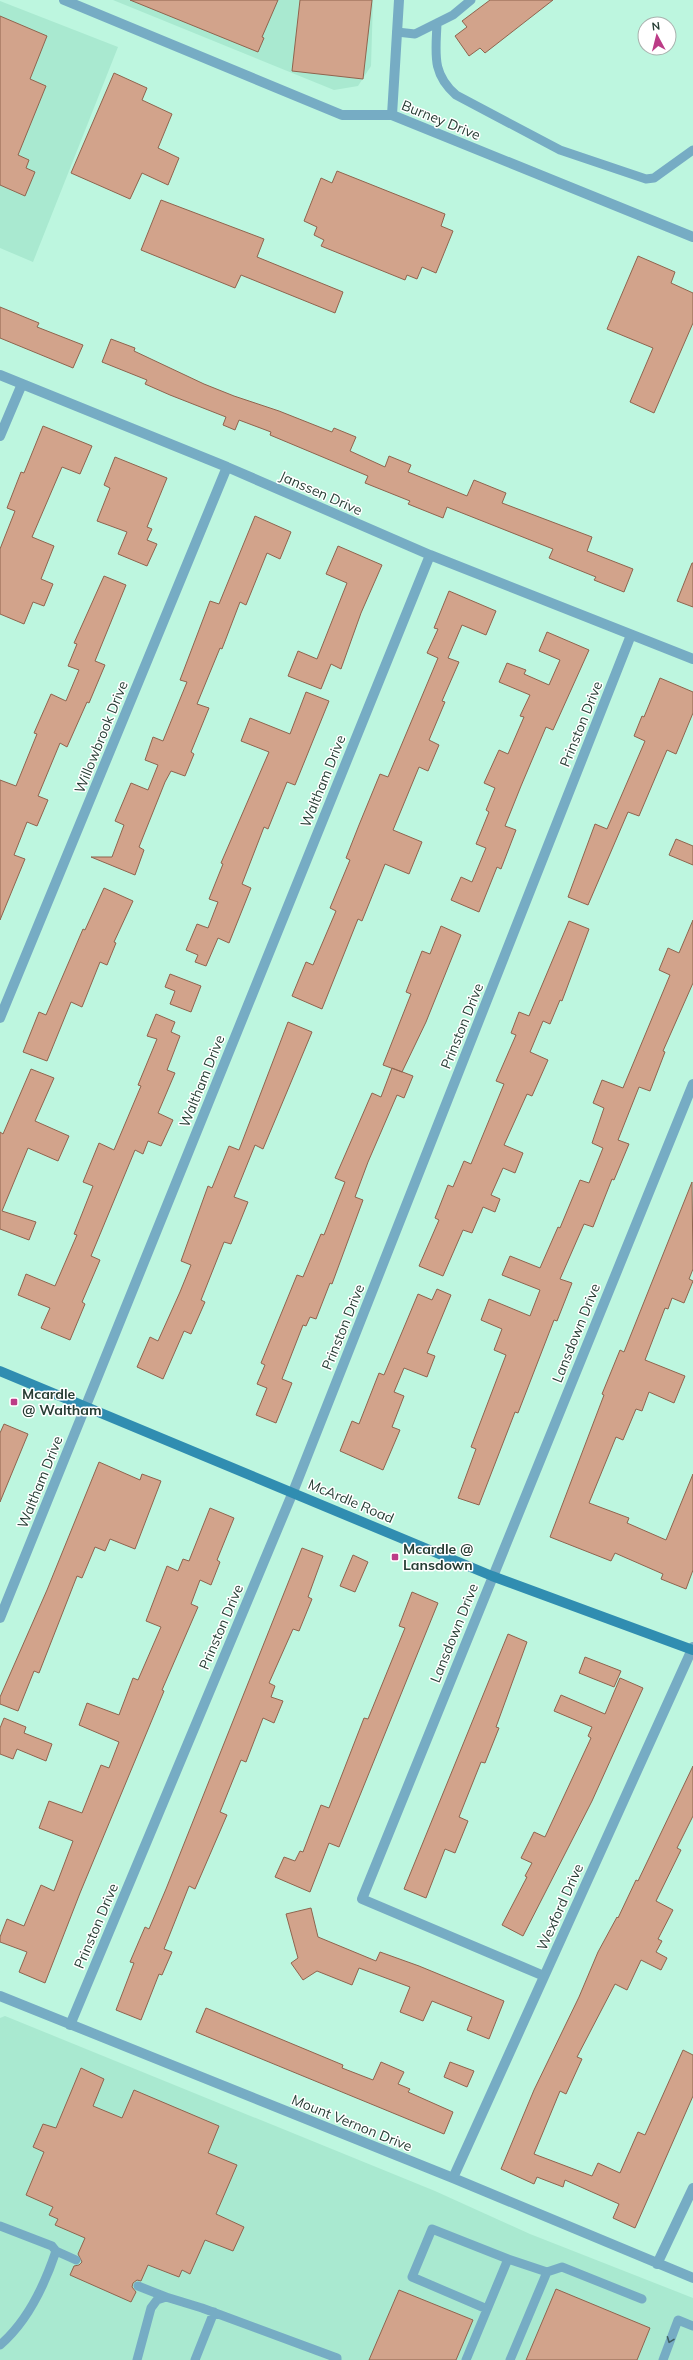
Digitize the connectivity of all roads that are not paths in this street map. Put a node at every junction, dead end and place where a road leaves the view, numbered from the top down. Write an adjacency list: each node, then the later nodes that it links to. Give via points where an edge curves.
1 (64, 0): 6 (street, Burney Drive, via 342,115)
2 (399, 0): 5 (street)
3 (471, 0): 4 (lane)
4 (437, 23): 5 (lane, via 415,34); 7 (lane, via 438,73 444,84 456,94 560,150 646,179 654,178)
5 (397, 32): 6 (street)
6 (392, 115): 8 (street, Burney Drive)
7 (693, 150)
8 (693, 238)
9 (0, 375): 10 (street, Janssen Drive)
10 (22, 384): 11 (street); 12 (street, Janssen Drive)
11 (0, 436)
12 (227, 467): 13 (street, Janssen Drive); 16 (street, Willowbrook Drive)
13 (430, 555): 14 (street, Janssen Drive); 19 (street, Waltham Drive)
14 (631, 636): 15 (street); 20 (street, Prinston Drive)
15 (693, 659)
16 (0, 1018)
17 (693, 1084): 21 (street, Lansdown Drive)
18 (0, 1371): 19 (main road, McArdle Road)
19 (85, 1408): 20 (main road, McArdle Road); 22 (street, Waltham Drive)
20 (293, 1492): 21 (main road, McArdle Road); 26 (street, Prinston Drive)
21 (492, 1576): 23 (main road, McArdle Road); 24 (street, Lansdown Drive, via 362,1899)
22 (0, 1618)
23 (693, 1649): 24 (street, Wexford Drive)
24 (544, 1976): 27 (street, Wexford Drive)
25 (0, 1996): 26 (street, Mount Vernon Drive)
26 (70, 2025): 27 (street, Mount Vernon Drive)
27 (453, 2178): 33 (street, Mount Vernon Drive)
28 (693, 2188): 33 (street)
29 (0, 2226): 30 (lane, via 52,2246)
30 (56, 2251): 32 (lane); 42 (lane, via 40,2290 15,2329)
31 (508, 2259): 34 (lane); 39 (lane); 39 (lane, via 432,2229 412,2277)
32 (76, 2260)
33 (657, 2264): 35 (street, Mount Vernon Drive)
34 (547, 2272): 38 (lane, via 562,2267); 47 (lane)
35 (693, 2278)
36 (138, 2286): 37 (lane)
37 (166, 2297): 40 (lane); 43 (lane, via 157,2300 151,2308)
38 (642, 2299)
39 (487, 2309): 46 (lane)
40 (214, 2312): 44 (lane); 45 (lane)
41 (693, 2326): 48 (lane, one-way to 48, via 678,2320)
42 (0, 2345)
43 (137, 2360)
44 (195, 2360)
45 (337, 2360)
46 (466, 2360)
47 (510, 2360)
48 (663, 2360)

